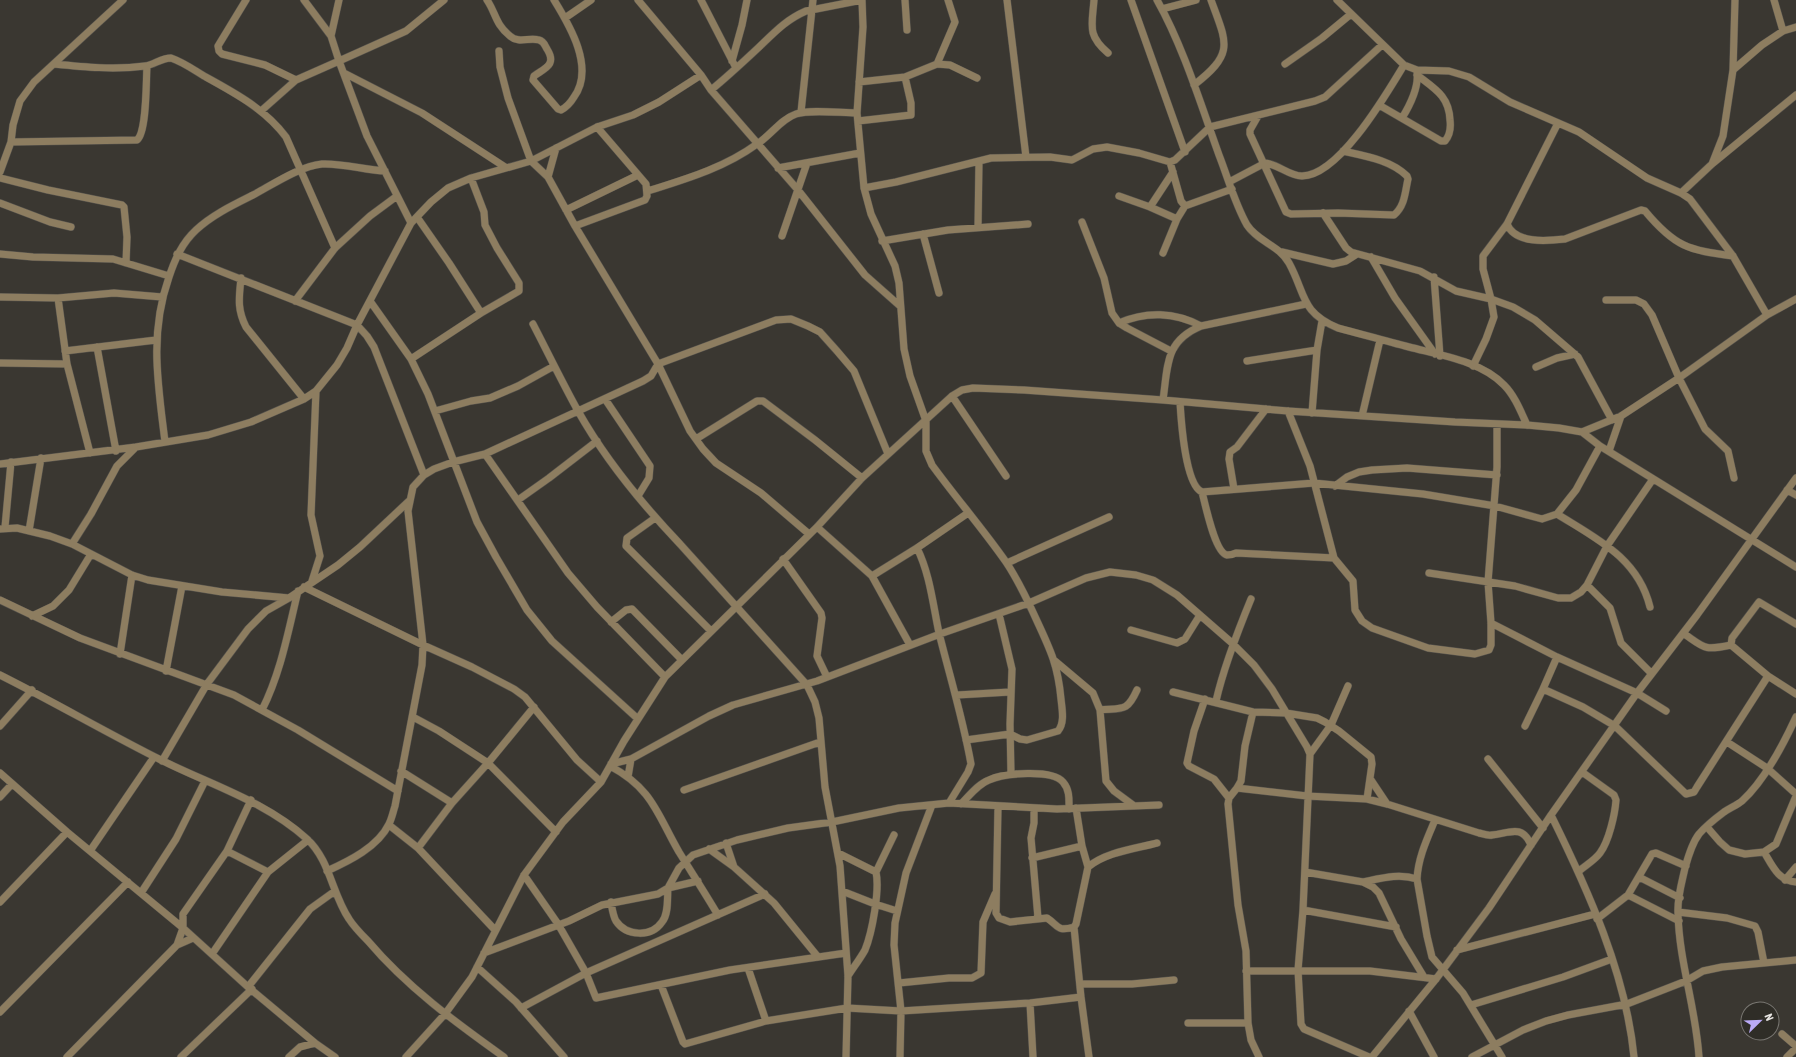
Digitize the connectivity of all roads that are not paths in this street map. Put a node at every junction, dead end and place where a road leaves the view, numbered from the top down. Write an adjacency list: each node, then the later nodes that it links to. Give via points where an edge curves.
1 (123, 0): 38 (street)
2 (246, 0): 50 (street, via 218,46 219,51 265,65)
3 (304, 0): 32 (street)
4 (339, 0): 32 (street)
5 (444, 0): 36 (street, via 406,31)
6 (487, 0): 28 (street, via 496,22 511,37 518,41 543,42 552,61 534,76 533,80 561,110 578,92 581,79 579,50)
7 (554, 0): 28 (street)
8 (591, 0): 28 (street)
9 (638, 0): 47 (street)
10 (702, 0): 37 (street)
11 (747, 0): 37 (street)
12 (813, 0): 26 (street)
13 (862, 0): 26 (street); 51 (street)
14 (905, 0): 30 (street)
15 (948, 0): 39 (street, via 955,22)
16 (1007, 0): 71 (street)
17 (1094, 0): 35 (street, via 1093,36 1097,44)
18 (1131, 0): 69 (street)
19 (1157, 0): 25 (street)
20 (1196, 0): 25 (street)
21 (1211, 0): 52 (street, via 1224,37 1224,47 1216,66)
22 (1338, 0): 27 (street)
23 (1735, 0): 44 (street)
24 (1774, 0): 31 (street)
25 (1162, 9): 52 (street)
26 (811, 10): 43 (street, via 783,24); 57 (street, via 810,41)
27 (1351, 14): 33 (street); 40 (street)
28 (565, 18)
29 (1796, 28): 31 (street)
30 (907, 30)
31 (1783, 31): 44 (street)
32 (331, 36): 36 (street)
33 (1382, 45): 42 (street); 59 (street, via 1325,97)
34 (498, 51): 72 (street, via 508,98)
35 (1108, 53)
36 (339, 61): 46 (street); 50 (street)
37 (732, 61): 43 (street)
38 (54, 64): 41 (street, via 114,69); 65 (street, via 34,82 20,101)
39 (937, 64): 48 (street); 49 (street, via 950,65)
40 (1285, 64)
41 (147, 66): 56 (street, via 165,58 176,60); 65 (street, via 142,134 137,140)
42 (1404, 66): 45 (street); 55 (street)
43 (736, 68): 53 (street)
44 (1733, 70): 77 (street, via 1723,136)
45 (1417, 72): 60 (street, via 1410,104); 60 (street, via 1446,100 1450,110 1451,127 1448,137 1441,141); 62 (street, via 1449,71 1461,74 1510,102)
46 (344, 73): 78 (street, via 422,113); 81 (street, via 367,136)
47 (701, 75): 53 (street); 63 (street, via 633,115)
48 (905, 77): 51 (street); 61 (street, via 911,115)
49 (977, 78)
50 (296, 80): 56 (street)
51 (859, 82): 58 (street)
52 (1194, 85): 64 (street)
53 (711, 90): 66 (street)
54 (1796, 95): 77 (street)
55 (1379, 105): 60 (street); 68 (street)
56 (261, 111): 80 (street, via 286,137)
57 (801, 112): 58 (street); 66 (street, via 791,116)
58 (857, 113): 61 (street)
59 (1258, 116): 64 (street); 76 (street, via 1250,134)
60 (1402, 118)
61 (858, 121): 70 (street)
62 (1558, 123): 92 (street, via 1579,132 1647,178); 105 (street)
63 (597, 127): 67 (street); 84 (street)
64 (1210, 128): 69 (street); 88 (street)
65 (10, 142): 82 (street)
66 (758, 144): 79 (street); 91 (street, via 707,171)
67 (556, 148): 72 (street); 85 (street)
68 (1343, 151): 76 (street, via 1321,170 1303,176); 99 (street, via 1387,163 1405,174 1408,179 1402,207 1394,215)
69 (1185, 152): 74 (street)
70 (860, 154): 75 (street); 89 (street)
71 (1026, 157): 73 (street, via 1001,157); 74 (street, via 1072,160 1093,149 1107,147)
72 (531, 161): 78 (street); 85 (street)
73 (979, 161): 89 (street); 108 (street)
74 (1170, 162): 83 (street)
75 (807, 163): 79 (street); 90 (street)
76 (1265, 164): 88 (street); 99 (street, via 1286,212)
77 (1712, 164): 92 (street)
78 (505, 167): 87 (street)
79 (778, 168): 90 (street)
80 (300, 171): 81 (street, via 320,164); 112 (street); 116 (street, via 223,210 196,230)
81 (385, 171): 93 (street)
82 (0, 172)
83 (1173, 172): 96 (street, via 1181,201); 97 (street)
84 (638, 175): 91 (street, via 646,184); 98 (street)
85 (548, 177): 98 (street)
86 (0, 178): 120 (street, via 122,205)
87 (471, 178): 100 (street, via 448,188); 135 (street, via 484,212 485,225 520,288 517,293)
88 (1230, 186): 96 (street); 113 (street, via 1247,224 1256,236)
89 (864, 188): 111 (street)
90 (798, 190): 110 (street); 134 (street, via 865,275)
91 (648, 191): 107 (street, via 645,200)
92 (1681, 193): 118 (street, via 1695,205)
93 (398, 196): 103 (street); 112 (street, via 370,216)
94 (1119, 196): 97 (street)
95 (0, 203): 106 (street, via 50,222)
96 (1185, 206): 101 (street)
97 (1150, 207): 101 (street)
98 (566, 210): 107 (street)
99 (1323, 213): 117 (street, via 1346,248)
100 (417, 217): 103 (street); 135 (street)
101 (1177, 219): 114 (street)
102 (1082, 222): 138 (street, via 1104,278 1112,313)
103 (411, 223): 132 (street)
104 (1028, 224): 108 (street)
105 (1507, 224): 118 (street, via 1510,230 1519,236 1565,239 1641,210 1646,211 1669,237 1684,246 1698,251); 128 (street, via 1483,256 1483,269)
106 (71, 226)
107 (575, 226): 154 (street)
108 (978, 227): 109 (street)
109 (923, 234): 111 (street); 124 (street)
110 (782, 236)
111 (882, 241): 134 (street, via 895,266)
112 (335, 248): 131 (street)
113 (1282, 252): 117 (street, via 1333,264 1346,261); 133 (street)
114 (1163, 253)
115 (0, 254): 120 (street, via 113,259)
116 (177, 254): 121 (street); 123 (street)
117 (1357, 254): 119 (street)
118 (1733, 256): 136 (street)
119 (1371, 257): 122 (street); 149 (street, via 1395,298)
120 (126, 263): 121 (street)
121 (169, 276): 126 (street)
122 (1434, 277): 128 (street, via 1456,291); 149 (street)
123 (241, 278): 131 (street); 161 (street, via 239,305 246,327)
124 (939, 293)
125 (0, 297): 127 (street)
126 (162, 297): 127 (street, via 114,293); 142 (street)
127 (58, 298): 146 (street)
128 (1491, 299): 148 (street, via 1535,320); 156 (street, via 1494,317)
129 (1796, 299): 136 (street)
130 (1606, 300): 158 (street, via 1636,300 1644,304 1652,315)
131 (295, 301): 140 (street)
132 (370, 301): 140 (street); 150 (street)
133 (1306, 304): 137 (street); 141 (street)
134 (900, 306): 173 (street, via 910,376)
135 (480, 313): 150 (street)
136 (1767, 315): 158 (street)
137 (1322, 321): 143 (street); 145 (street)
138 (1119, 322): 141 (street, via 1156,314 1188,319); 147 (street, via 1138,335)
139 (532, 324): 155 (street)
140 (357, 325): 159 (street, via 337,365); 191 (street, via 374,347)
141 (1201, 326): 147 (street, via 1178,340)
142 (156, 340): 144 (street); 179 (street, via 156,369)
143 (1380, 340): 149 (street); 170 (street)
144 (97, 347): 146 (street); 182 (street)
145 (1316, 350): 151 (street); 169 (street)
146 (65, 351): 153 (street)
147 (1171, 351): 163 (street)
148 (1575, 354): 157 (street); 172 (street)
149 (1438, 355): 156 (street)
150 (411, 359): 166 (street)
151 (1247, 362)
152 (0, 363): 153 (street)
153 (67, 364): 184 (street)
154 (658, 364): 162 (street, via 647,379); 177 (street); 186 (street, via 776,320 792,319 803,323 820,332 854,371)
155 (554, 366): 166 (street, via 490,398); 167 (street)
156 (1473, 366): 175 (street, via 1490,374 1505,386)
157 (1536, 367)
158 (1679, 378): 171 (street); 195 (street, via 1705,429 1728,451)
159 (316, 391): 161 (street); 228 (street, via 311,515 320,556)
160 (952, 396): 163 (street, via 962,390 973,388); 173 (street); 193 (street)
161 (304, 399): 179 (street, via 250,422 208,435)
162 (605, 399): 167 (street); 204 (street, via 650,466 649,478)
163 (1163, 400): 164 (street)
164 (1180, 402): 165 (street); 202 (street, via 1183,443 1195,487)
165 (1266, 409): 168 (street); 200 (street, via 1237,447 1230,452)
166 (435, 411): 189 (street)
167 (578, 411): 178 (street); 185 (street)
168 (1288, 411): 169 (street); 198 (street)
169 (1312, 413): 170 (street)
170 (1362, 416): 174 (street)
171 (1621, 416): 172 (street); 183 (street)
172 (1612, 420): 176 (street)
173 (926, 421): 186 (street); 208 (street, via 926,451 932,465)
174 (1497, 424): 175 (street); 192 (street)
175 (1528, 425): 176 (street)
176 (1582, 432): 180 (street)
177 (696, 440): 194 (street, via 757,401 763,400); 215 (street, via 716,463 761,493)
178 (597, 441): 204 (street); 206 (street)
179 (166, 442): 181 (street)
180 (1600, 446): 183 (street); 209 (street, via 1576,490)
181 (136, 447): 182 (street); 217 (street, via 117,466)
182 (116, 451): 184 (street)
183 (1609, 451): 197 (street)
184 (90, 453): 187 (street)
185 (485, 454): 189 (street); 206 (street)
186 (888, 454): 194 (street)
187 (41, 458): 188 (street); 214 (street)
188 (11, 462): 190 (street); 213 (street)
189 (453, 462): 191 (street); 284 (street, via 477,522 528,610 552,641)
190 (0, 464)
191 (424, 474): 205 (street, via 414,487)
192 (1497, 475): 199 (street, via 1407,468 1372,470 1348,476); 207 (street)
193 (1006, 476)
194 (862, 478): 212 (street)
195 (1734, 478)
196 (1796, 478): 201 (street)
197 (1653, 479): 216 (street); 218 (street)
198 (1314, 482): 199 (street); 200 (street); 221 (street)
199 (1335, 486): 207 (street, via 1423,494)
200 (1234, 489): 202 (street)
201 (1787, 490): 203 (street); 216 (street)
202 (1202, 492): 221 (street, via 1209,521 1223,553)
203 (1796, 495)
204 (638, 496): 211 (street)
205 (409, 500): 228 (street, via 360,547); 250 (street, via 408,512)
206 (518, 500): 242 (street, via 568,573)
207 (1495, 506): 209 (street, via 1542,519); 229 (street)
208 (968, 513): 219 (street); 223 (street)
209 (1557, 514): 218 (street)
210 (1109, 517): 223 (street)
211 (655, 518): 237 (street); 246 (street, via 626,538 626,546)
212 (817, 526): 215 (street); 227 (street)
213 (2, 528): 214 (street)
214 (29, 531): 217 (street)
215 (810, 534): 222 (street)
216 (1752, 540): 224 (street); 247 (street)
217 (72, 544): 220 (street)
218 (1607, 546): 230 (street); 238 (street, via 1622,557 1640,581 1646,591)
219 (917, 548): 227 (street); 248 (street, via 924,565)
220 (91, 554): 226 (street); 241 (street, via 69,590 53,606)
221 (1334, 558): 243 (street, via 1353,581 1355,610 1362,621 1372,628 1428,648 1475,654 1489,650)
222 (783, 560): 237 (street); 262 (street, via 821,613 817,656)
223 (1007, 563): 236 (street)
224 (1796, 567)
225 (1429, 574): 229 (street)
226 (132, 575): 231 (street); 253 (street)
227 (872, 576): 251 (street)
228 (312, 581): 232 (street)
229 (1488, 582): 230 (street, via 1515,586 1558,598 1571,598); 243 (street)
230 (1587, 585): 259 (street, via 1610,608 1621,643)
231 (182, 586): 233 (street); 257 (street)
232 (301, 589): 233 (street); 250 (street); 277 (street, via 275,682)
233 (289, 598): 263 (street, via 266,611 248,629)
234 (1251, 599): 249 (street)
235 (0, 600): 241 (street)
236 (1029, 603): 239 (street); 240 (street, via 1086,578 1110,572 1153,580 1177,595); 256 (street)
237 (737, 606): 246 (street); 264 (street)
238 (1650, 607)
239 (999, 614): 248 (street); 269 (street, via 1012,669)
240 (1200, 615): 245 (street, via 1185,638 1177,643); 249 (street)
241 (32, 616): 253 (street)
242 (611, 622): 255 (street, via 626,610 632,609); 261 (street)
243 (1491, 623): 254 (street)
244 (1796, 624): 252 (street, via 1759,602 1732,638)
245 (1131, 630)
246 (712, 631): 255 (street)
247 (1683, 633): 252 (street, via 1706,648); 259 (street)
248 (940, 634): 251 (street); 273 (street)
249 (1232, 643): 275 (street); 281 (street, via 1254,665)
250 (423, 645): 276 (street, via 472,666 514,689); 282 (street)
251 (910, 645): 262 (street)
252 (1731, 645): 260 (street)
253 (120, 654): 257 (street)
254 (1557, 657): 266 (street); 271 (street)
255 (681, 659): 261 (street)
256 (1055, 661): 278 (street, via 1093,693); 289 (street, via 1060,681 1060,728 1058,731 1027,740)
257 (166, 671): 263 (street)
258 (0, 674): 267 (street)
259 (1652, 674): 271 (street)
260 (1768, 676): 272 (street); 292 (street)
261 (665, 677): 284 (street)
262 (827, 677): 264 (street)
263 (207, 684): 277 (street); 297 (street)
264 (807, 685): 291 (street, via 819,718); 296 (street, via 721,711)
265 (1348, 686): 285 (street)
266 (1543, 689): 287 (street); 288 (street, via 1601,716)
267 (32, 690): 286 (street); 294 (street)
268 (1137, 690): 278 (street, via 1127,706)
269 (1010, 692): 273 (street); 289 (street)
270 (1174, 692): 274 (street)
271 (1637, 693): 279 (street); 288 (street)
272 (1796, 694)
273 (957, 696): 290 (street)
274 (1204, 699): 275 (street); 316 (street, via 1187,763 1214,779)
275 (1216, 701): 280 (street)
276 (534, 707): 298 (street); 308 (street, via 577,760)
277 (262, 710): 312 (street, via 360,766)
278 (1100, 710): 324 (street, via 1106,781 1114,791)
279 (1666, 711)
280 (1253, 712): 281 (street); 310 (street)
281 (1286, 713): 285 (street, via 1317,718); 293 (street)
282 (413, 717): 298 (street); 301 (street)
283 (1796, 717): 300 (street, via 1786,739)
284 (638, 719): 299 (street)
285 (1331, 725): 293 (street); 306 (street, via 1371,757)
286 (0, 726)
287 (1525, 726)
288 (1615, 726): 292 (street, via 1686,794 1694,792); 302 (street)
289 (1010, 734): 290 (street); 304 (street)
290 (966, 740): 320 (street, via 970,764 968,772)
291 (820, 742): 311 (street); 331 (street)
292 (1727, 742): 300 (street)
293 (1310, 754): 315 (street)
294 (154, 757): 297 (street); 345 (street)
295 (1488, 758): 334 (street)
296 (631, 759): 299 (street); 305 (street)
297 (162, 761): 307 (street)
298 (488, 763): 319 (street); 336 (street)
299 (611, 765): 305 (street); 308 (street)
300 (1767, 768): 313 (street); 333 (street, via 1755,787 1741,802)
301 (401, 771): 312 (street); 319 (street)
302 (1582, 772): 329 (street); 356 (street, via 1616,800 1608,838 1600,854)
303 (0, 774): 309 (street)
304 (1011, 774): 321 (street, via 988,780); 328 (street, via 1049,775 1058,778 1064,783)
305 (628, 777): 350 (street, via 641,787 652,801)
306 (1371, 780): 317 (street); 322 (street)
307 (205, 781): 318 (street); 372 (street, via 176,839)
308 (601, 782): 336 (street)
309 (12, 784): 314 (street); 335 (street)
310 (1237, 788): 315 (street); 316 (street)
311 (684, 790)
312 (398, 791): 332 (street)
313 (1796, 795): 347 (street, via 1776,844)
314 (0, 796)
315 (1307, 796): 317 (street); 359 (street)
316 (1228, 798): 407 (street, via 1234,870 1246,951)
317 (1367, 799): 322 (street)
318 (251, 800): 338 (street); 346 (street)
319 (452, 803): 343 (street)
320 (949, 803): 321 (street); 323 (street)
321 (961, 804): 326 (street)
322 (1387, 804): 330 (street)
323 (932, 805): 331 (street, via 898,808); 380 (street, via 906,873)
324 (1133, 805): 325 (street); 328 (street)
325 (1160, 805)
326 (998, 807): 327 (street); 371 (street)
327 (1034, 808): 328 (street); 349 (street)
328 (1073, 808): 342 (street)
329 (1551, 815): 334 (street); 356 (street)
330 (1435, 820): 341 (street, via 1490,836 1522,832 1528,837); 362 (street, via 1419,860)
331 (832, 822): 339 (street, via 788,828); 348 (street)
332 (389, 825): 343 (street); 355 (street, via 359,855)
333 (1707, 827): 347 (street, via 1729,850 1745,854); 351 (street, via 1699,835 1688,855)
334 (1543, 828): 341 (street)
335 (67, 832): 345 (street); 376 (street)
336 (556, 832): 360 (street)
337 (894, 835): 358 (street)
338 (308, 840): 355 (street, via 318,852); 357 (street)
339 (726, 843): 344 (street); 352 (street)
340 (1157, 843): 353 (street, via 1112,854)
341 (1531, 845): 395 (street)
342 (1082, 846): 349 (street); 353 (street)
343 (418, 848): 392 (street)
344 (709, 849): 350 (street); 352 (street)
345 (90, 851): 365 (street)
346 (227, 851): 357 (street); 382 (street)
347 (1764, 852): 363 (street)
348 (838, 853): 358 (street); 370 (street)
349 (1032, 858): 386 (street)
350 (685, 861): 364 (street); 368 (street)
351 (1686, 866): 361 (street, via 1654,853); 375 (street)
352 (734, 867): 373 (street)
353 (1088, 867): 389 (street)
354 (1796, 867): 363 (street)
355 (327, 870): 369 (street)
356 (1579, 871): 385 (street)
357 (268, 872): 398 (street)
358 (876, 872): 378 (street)
359 (1305, 872): 366 (street); 379 (street)
360 (524, 875): 388 (street); 392 (street)
361 (1639, 877): 374 (street); 375 (street)
362 (1417, 879): 366 (street, via 1390,876); 405 (street, via 1430,950)
363 (1785, 880): 367 (street)
364 (698, 881): 368 (street); 383 (street)
365 (128, 882): 372 (street); 426 (street)
366 (1363, 882): 390 (street, via 1379,893)
367 (1796, 882)
368 (668, 888): 377 (street, via 644,898); 377 (street, via 663,922 643,934 631,933 616,920)
369 (335, 891): 417 (street, via 310,909); 427 (street, via 348,919 375,950 400,976)
370 (842, 891): 378 (street); 397 (street)
371 (996, 892): 386 (street, via 996,913 1000,918 1010,922); 414 (street, via 983,922 981,973 972,978)
372 (141, 893): 384 (street)
373 (765, 894): 383 (street); 399 (street)
374 (1628, 895): 385 (street); 387 (street)
375 (1680, 898): 381 (street)
376 (0, 902)
377 (611, 902): 388 (street)
378 (875, 904): 380 (street); 409 (street, via 872,926 864,950)
379 (1303, 910): 390 (street); 406 (street)
380 (897, 911): 414 (street, via 894,945)
381 (1678, 912): 387 (street); 402 (street, via 1727,918 1755,926)
382 (183, 914): 384 (street); 391 (street)
383 (718, 915): 408 (street)
384 (170, 917): 391 (street)
385 (1596, 917): 395 (street); 400 (street)
386 (1038, 918): 389 (street, via 1048,918 1059,929)
387 (1679, 921): 413 (street)
388 (558, 924): 396 (street); 408 (street)
389 (1074, 927): 415 (street)
390 (1396, 927): 410 (street)
391 (183, 928): 393 (street); 394 (street)
392 (495, 930): 396 (street)
393 (193, 938): 394 (street); 398 (street)
394 (177, 945): 437 (street)
395 (1457, 950): 405 (street)
396 (484, 953): 403 (street)
397 (846, 953): 399 (street); 409 (street)
398 (212, 954): 417 (street)
399 (818, 957): 404 (street)
400 (1612, 959): 420 (street); 421 (street)
401 (1796, 960): 402 (street)
402 (1764, 963): 413 (street, via 1703,971)
403 (477, 967): 422 (street); 427 (street)
404 (748, 968): 416 (street); 428 (street)
405 (1443, 969): 411 (street); 421 (street, via 1455,981)
406 (1298, 970): 407 (street); 410 (street, via 1370,970); 449 (street, via 1301,1024 1304,1029)
407 (1246, 971): 430 (street)
408 (586, 973): 416 (street, via 594,996 598,998); 422 (street)
409 (848, 976): 423 (street)
410 (1424, 977): 411 (street)
411 (1436, 979): 425 (street)
412 (1174, 980): 415 (street, via 1132,984)
413 (1686, 981): 420 (street); 454 (street, via 1694,1010)
414 (899, 983): 424 (street)
415 (1080, 984): 418 (street)
416 (661, 985): 428 (street, via 685,1044)
417 (250, 988): 431 (street); 438 (street)
418 (1081, 997): 419 (street); 447 (street)
419 (1030, 1003): 424 (street); 446 (street)
420 (1626, 1004): 435 (street, via 1546,1021 1523,1030); 453 (street)
421 (1471, 1006): 435 (street)
422 (520, 1008): 443 (street)
423 (847, 1008): 424 (street); 428 (street); 444 (street)
424 (901, 1011): 445 (street)
425 (1409, 1011): 449 (street); 450 (street)
426 (0, 1012)
427 (445, 1014): 441 (street); 442 (street)
428 (766, 1021)
429 (1188, 1023): 430 (street)
430 (1248, 1023): 448 (street, via 1251,1040)
431 (301, 1031): 433 (street); 434 (street)
432 (1782, 1034): 436 (street)
433 (316, 1043): 434 (street); 440 (street)
434 (300, 1046): 439 (street)
435 (1496, 1046): 451 (street); 452 (street)
436 (1796, 1047): 455 (street)
437 (67, 1057)
438 (182, 1057)
439 (290, 1057)
440 (335, 1057)
441 (406, 1057)
442 (504, 1057)
443 (564, 1057)
444 (846, 1057)
445 (900, 1057)
446 (1032, 1057)
447 (1089, 1057)
448 (1259, 1057)
449 (1370, 1057)
450 (1434, 1057)
451 (1472, 1057)
452 (1502, 1057)
453 (1634, 1057)
454 (1699, 1057)
455 (1787, 1057)

